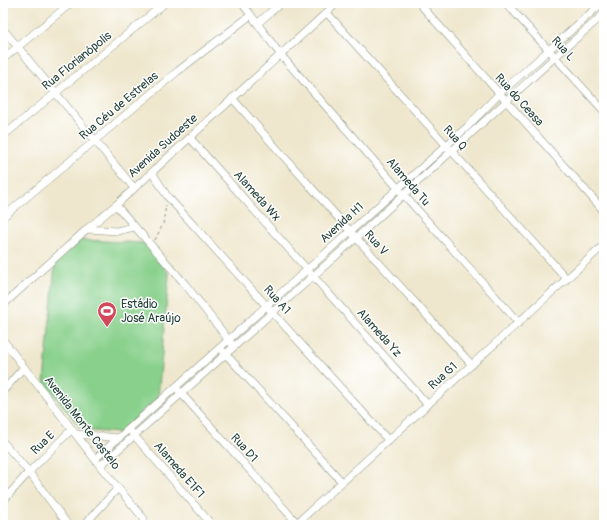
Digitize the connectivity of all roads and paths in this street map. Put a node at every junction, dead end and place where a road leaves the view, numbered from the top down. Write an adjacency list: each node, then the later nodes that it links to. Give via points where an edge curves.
1 (70, 3): 14 (street)
2 (165, 3): 19 (street, Rua Florianópolis)
3 (242, 3): 11 (street, Alameda Tu)
4 (281, 3): 12 (street)
5 (337, 3): 9 (street, Avenida Sudoeste)
6 (419, 3): 20 (street, Rua do Ceasa)
7 (506, 3): 15 (street, Rua L)
8 (598, 4): 10 (street); 15 (street, Avenida H1)
9 (327, 13): 16 (street, Avenida Sudoeste); 27 (street, Rua Q)
10 (604, 13): 17 (street, Avenida H1)
11 (251, 15): 12 (street, Alameda Tu); 26 (street, Rua Céu de Estrelas)
12 (258, 23): 16 (street, Alameda Tu)
13 (3, 29): 14 (street)
14 (17, 47): 18 (street); 19 (street)
15 (549, 50): 17 (street, Rua L); 20 (street, Avenida H1)
16 (280, 54): 21 (street, Avenida Sudoeste); 30 (street, Alameda Tu)
17 (555, 57): 22 (street, Avenida H1); 23 (street, Rua L)
18 (3, 59)
19 (55, 92): 24 (street, Rua Florianópolis); 26 (street)
20 (499, 94): 22 (street, Rua do Ceasa); 27 (street, Avenida H1)
21 (232, 98): 25 (street, Avenida Sudoeste); 39 (street, Rua V)
22 (506, 101): 28 (street, Avenida H1); 35 (street, Rua do Ceasa)
23 (604, 111)
24 (3, 136)
25 (190, 138): 29 (street, Avenida Sudoeste); 43 (street, Alameda Wx)
26 (95, 140): 31 (street); 36 (street, Rua Céu de Estrelas)
27 (446, 144): 28 (street, Rua Q); 30 (street, Avenida H1)
28 (453, 151): 32 (street, Avenida H1); 45 (street, Rua Q)
29 (152, 172): 31 (street, Avenida Sudoeste); 33 (street, Rua A1)
30 (398, 187): 32 (street, Alameda Tu); 39 (street, Avenida H1)
31 (134, 188): 34 (street, Avenida Sudoeste)
32 (404, 195): 40 (street, Avenida H1); 49 (street, Alameda Tu)
33 (167, 196): 42 (path, via 163,224); 47 (street, Rua A1)
34 (116, 205): 37 (street); 38 (street, Avenida Sudoeste)
35 (604, 211)
36 (3, 217)
37 (134, 227): 38 (street, via 117,232); 42 (street)
38 (87, 229): 46 (street, Avenida Sudoeste)
39 (350, 231): 40 (street, Rua V); 43 (street, Avenida H1)
40 (356, 238): 44 (street, Avenida H1); 55 (street, Rua V)
41 (604, 245): 45 (street, Rua G1)
42 (152, 247): 51 (street, via 185,284)
43 (307, 269): 44 (street, Alameda Wx); 47 (street, Avenida H1)
44 (314, 276): 48 (street, Avenida H1); 60 (street, Alameda Yz)
45 (567, 279): 49 (street, Rua G1)
46 (3, 305)
47 (267, 305): 48 (street, Rua A1); 51 (street, Avenida H1)
48 (273, 312): 52 (street, Avenida H1); 65 (street, Rua A1)
49 (520, 323): 55 (street, Rua G1)
50 (3, 340): 56 (street, Avenida Monte Castelo)
51 (228, 340): 52 (street); 53 (street, Avenida H1)
52 (234, 346): 54 (street, Avenida H1)
53 (219, 347): 54 (street); 57 (street, Avenida H1)
54 (226, 354): 59 (street, Avenida H1); 70 (street)
55 (472, 365): 60 (street, Rua G1)
56 (24, 367): 58 (street); 62 (street, Avenida Monte Castelo)
57 (175, 387): 59 (street, Rua D1); 61 (street, Avenida H1)
58 (3, 391)
59 (181, 394): 63 (street, Avenida H1); 74 (street, Rua D1)
60 (428, 405): 65 (street, Rua G1)
61 (128, 429): 63 (street, Alameda E1F1); 64 (street, Avenida H1)
62 (74, 432): 64 (street); 67 (street, Avenida Monte Castelo); 69 (street, Rua E)
63 (135, 436): 68 (street, Avenida H1); 77 (street, Alameda E1F1)
64 (119, 438): 67 (street, Avenida H1)
65 (389, 441): 70 (street, Rua G1)
66 (3, 442): 69 (street)
67 (96, 459): 68 (street, Avenida Monte Castelo)
68 (100, 466): 71 (street, Avenida Monte Castelo)
69 (29, 472): 72 (street, Rua E); 75 (street)
70 (342, 482): 74 (street, Rua G1)
71 (118, 488): 73 (street, Avenida Monte Castelo); 76 (street)
72 (3, 501)
73 (144, 522)
74 (297, 523)
75 (68, 525)
76 (84, 525)
77 (212, 525)

